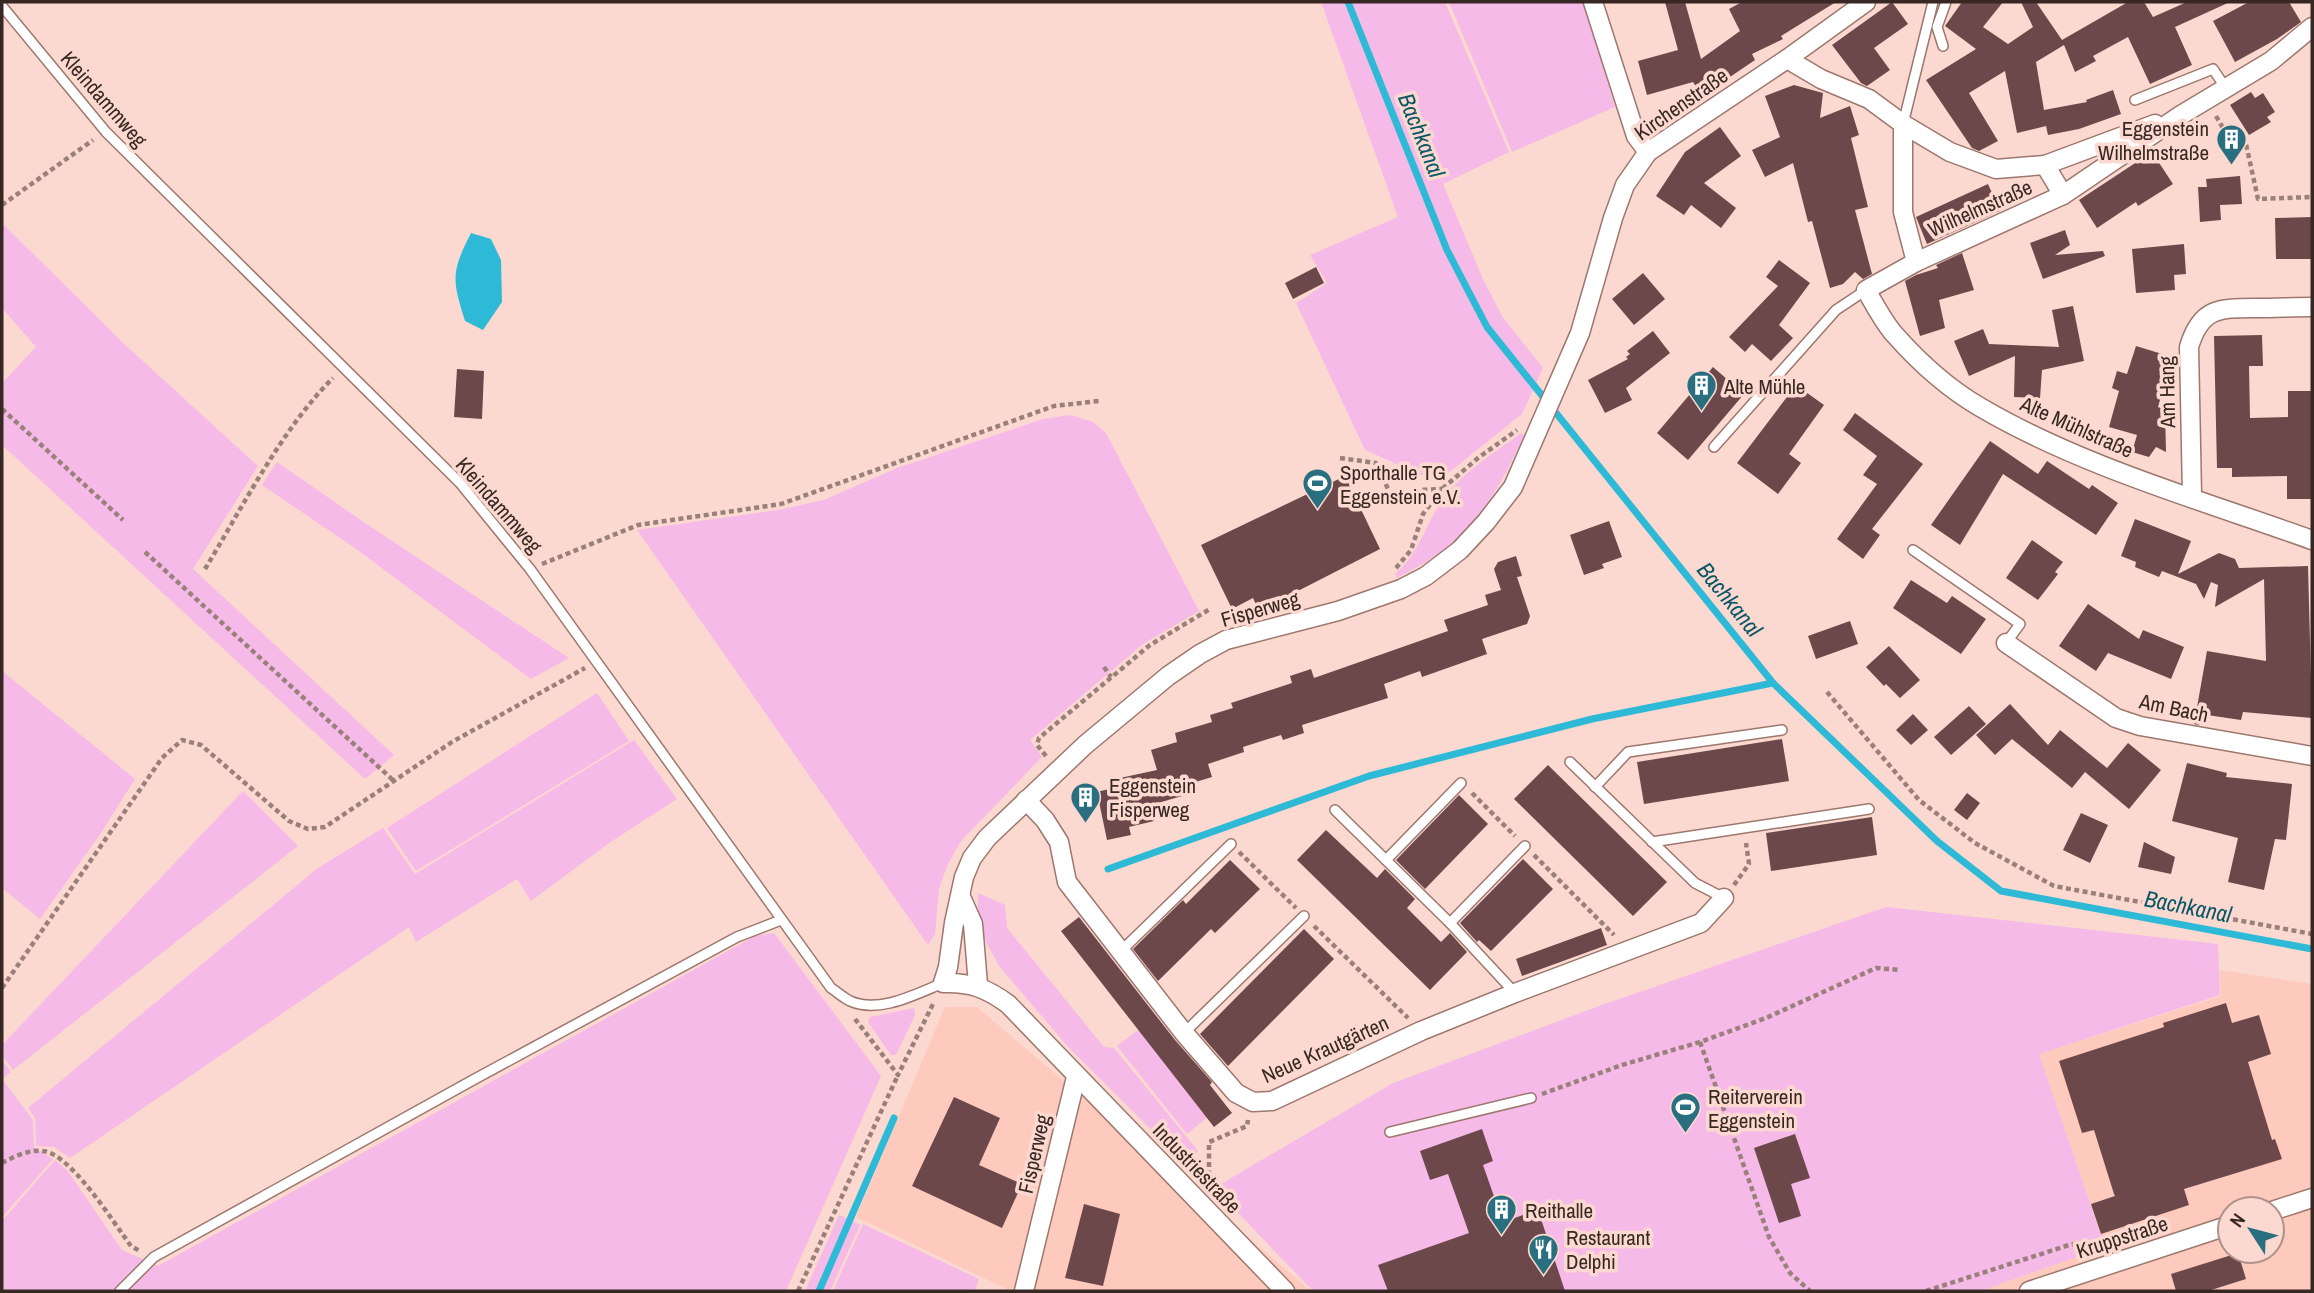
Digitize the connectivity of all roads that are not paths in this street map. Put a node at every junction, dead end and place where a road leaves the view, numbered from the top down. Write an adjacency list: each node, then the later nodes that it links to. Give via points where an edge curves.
1 (1593, 2): 13 (street, via 1636,136)
2 (1866, 2): 8 (street, Kirchenstraße)
3 (1933, 2): 12 (lane)
4 (1946, 2): 7 (lane, via 1937,27)
5 (2, 6): 40 (lane, Kleindammweg, via 106,132 460,483 530,569)
6 (2312, 27): 9 (street, Wilhelmstraße, via 2271,61)
7 (1943, 46)
8 (1787, 59): 12 (street, Wilhelmstraße, via 1869,99); 13 (street, Kirchenstraße)
9 (2225, 87): 10 (lane, via 2213,69); 11 (street, Wilhelmstraße)
10 (2135, 100)
11 (2181, 114): 14 (street, Wilhelmstraße); 15 (street, Wilhelmstraße)
12 (1903, 124): 14 (street, Wilhelmstraße, via 1950,152 1996,169); 16 (street, Wilhelmstraße, via 1903,212)
13 (1648, 152): 19 (street, Kirchenstraße, via 1625,186 1580,332)
14 (2045, 165): 15 (street, Wilhelmstraße)
15 (2063, 195): 16 (street, Wilhelmstraße)
16 (1916, 262): 17 (street, Wilhelmstraße)
17 (1866, 290): 20 (lane, Wilhelmstraße, via 1836,310); 21 (street, Alte Mühlstraße, via 1893,333 1979,407 2056,445)
18 (2312, 307): 21 (street, Am Hang, via 2222,308 2206,317 2194,332 2189,347)
19 (1542, 417): 30 (street, Fisperweg, via 1513,487 1460,550 1426,576 1338,611 1226,640 1200,654)
20 (1714, 447)
21 (2192, 496): 22 (street, Alte Mühlstraße)
22 (2312, 540)
23 (1913, 550): 24 (lane, via 2020,624)
24 (2006, 643): 26 (street, Am Bach, via 2116,718)
25 (1782, 730): 29 (lane, via 1628,752)
26 (2312, 756)
27 (1570, 762): 29 (lane)
28 (1461, 783): 36 (lane)
29 (1595, 786): 33 (lane)
30 (1026, 800): 37 (street, Fisperweg, via 972,858); 42 (street, Neue Krautgärten, via 1059,842 1067,882)
31 (1869, 809): 33 (lane)
32 (1335, 810): 36 (lane)
33 (1652, 842): 38 (lane, via 1695,883)
34 (1231, 844): 42 (lane)
35 (1525, 846): 41 (lane)
36 (1386, 860): 41 (lane)
37 (961, 897): 43 (street, Fisperweg); 44 (street, via 973,924)
38 (1724, 898): 45 (street, Neue Krautgärten, via 1701,923)
39 (1304, 915): 46 (lane)
40 (781, 920): 43 (lane, Kleindammweg, via 831,988 851,1001 871,1005); 53 (lane, via 725,943 154,1257)
41 (1450, 923): 45 (lane)
42 (1120, 952): 46 (street, Neue Krautgärten)
43 (943, 983): 44 (street)
44 (978, 985): 47 (street, via 1008,1004)
45 (1515, 993): 46 (street, Neue Krautgärten, via 1272,1101 1252,1102 1236,1093)
46 (1184, 1033)
47 (1076, 1077): 54 (street, Fisperweg); 55 (street, Industriestraße)
48 (1531, 1098): 49 (lane)
49 (1390, 1132)
50 (2312, 1198): 51 (street)
51 (2286, 1206)
52 (2216, 1230): 56 (street, Kruppstraße)
53 (120, 1291)
54 (1024, 1291)
55 (1285, 1291)
56 (2029, 1291)

